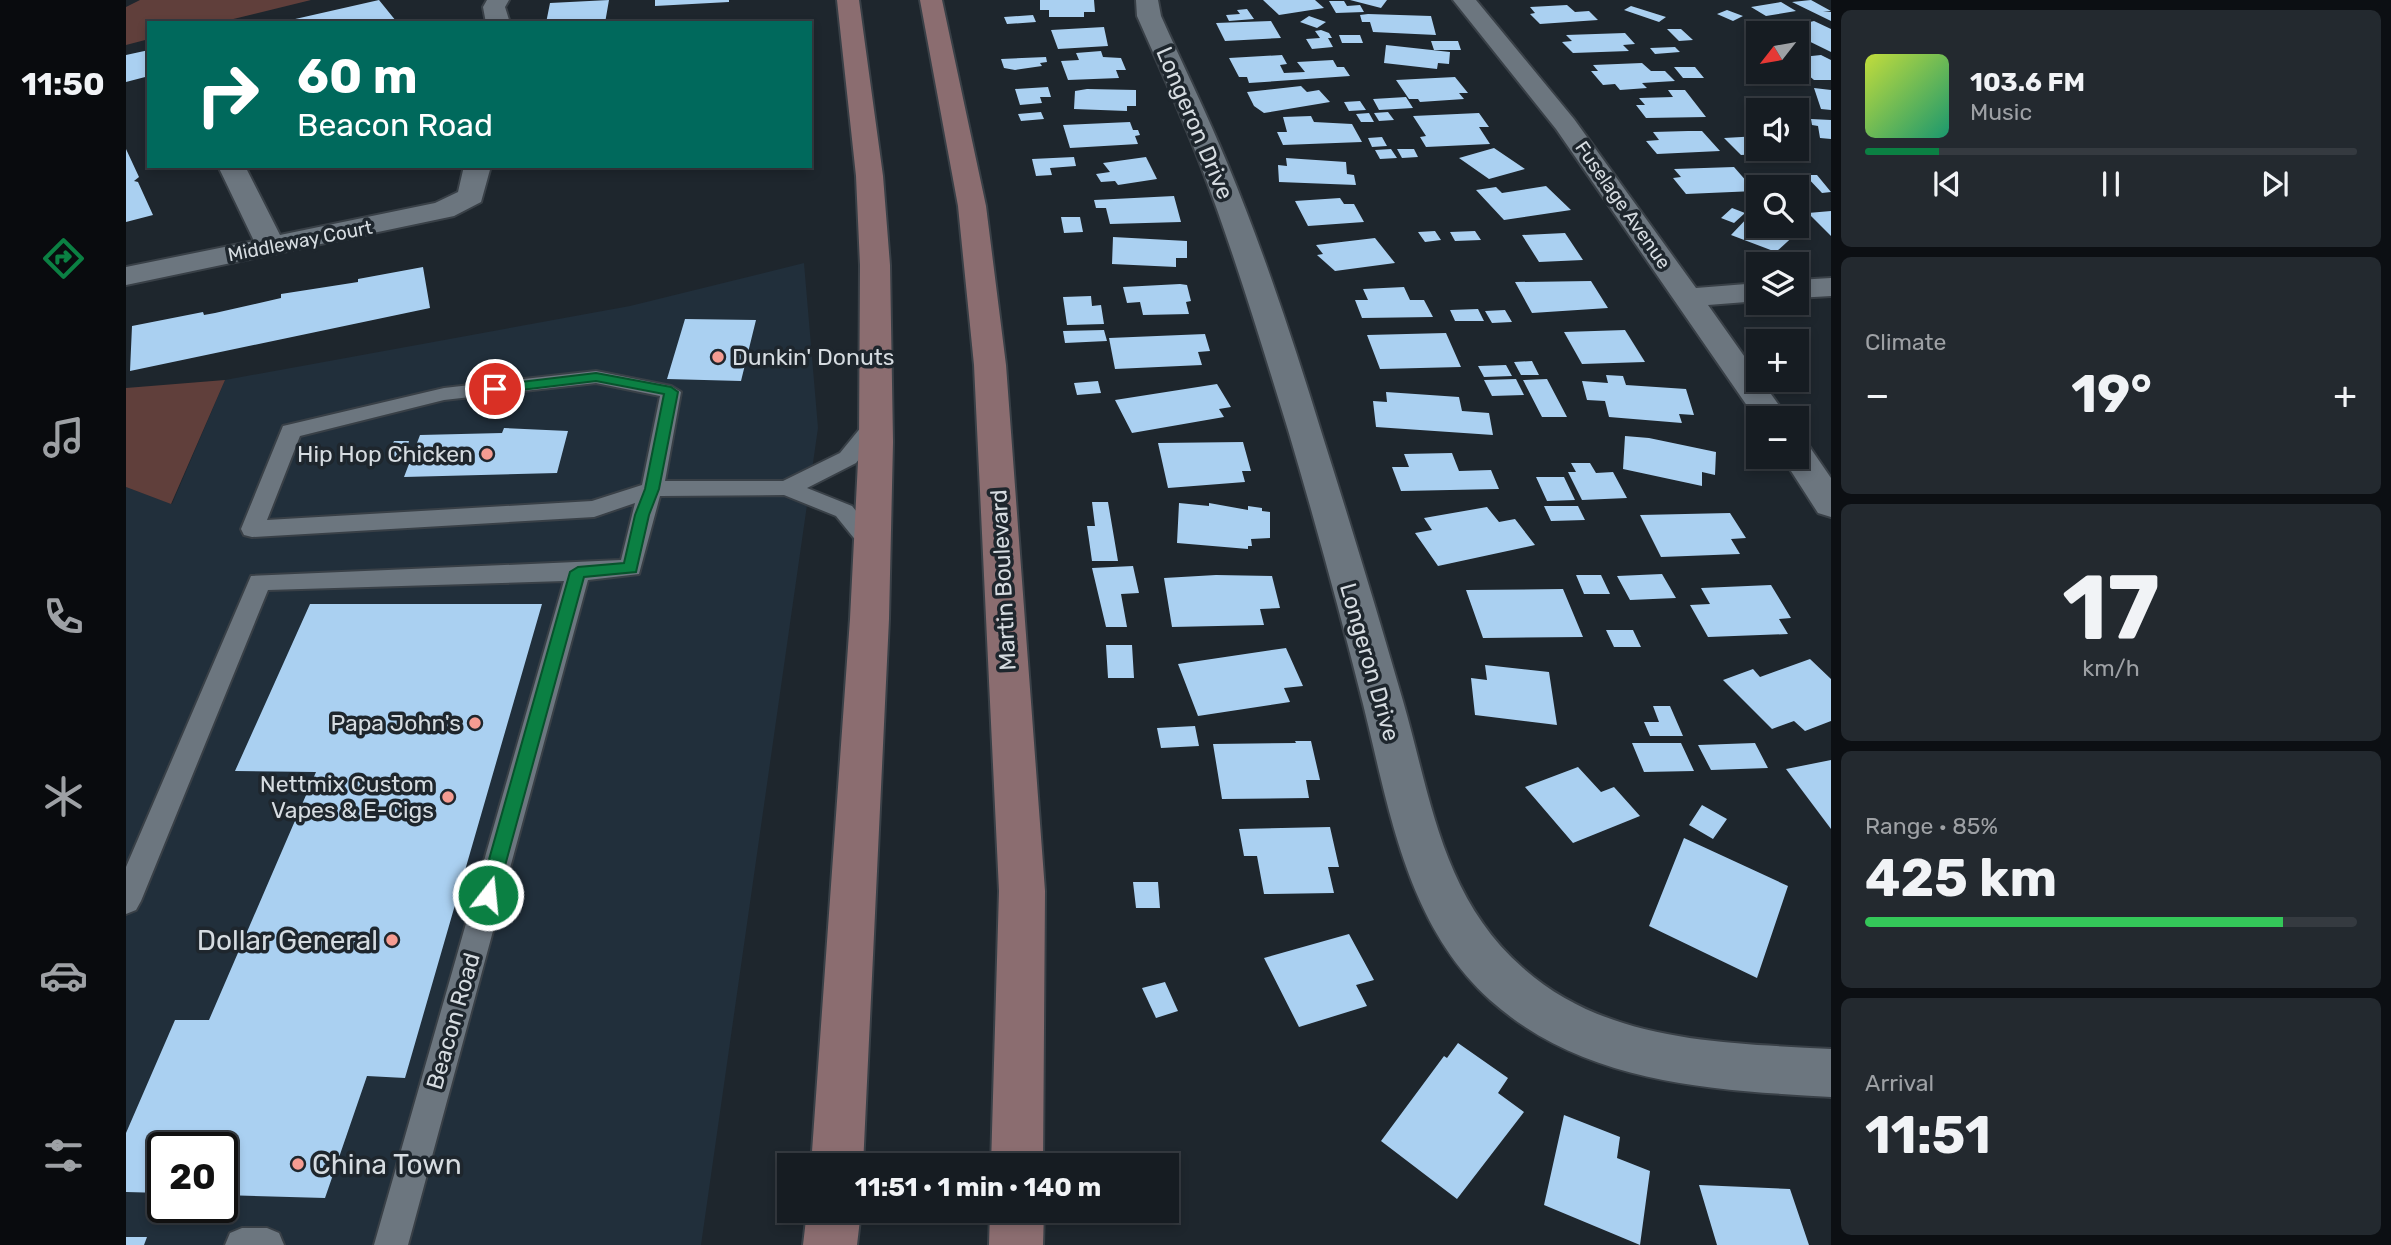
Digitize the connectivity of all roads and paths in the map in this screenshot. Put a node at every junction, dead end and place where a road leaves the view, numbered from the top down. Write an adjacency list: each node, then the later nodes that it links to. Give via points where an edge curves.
1 (498, 0): 6 (street, via 494,7)
2 (848, 0): 16 (main road, via 858,57 875,251)
3 (931, 0): 26 (main road, Martin Boulevard, via 972,206 990,365 1021,891)
4 (1147, 0): 24 (street, Longeron Drive, via 1149,16 1214,164 1252,269 1309,444 1413,822 1454,923 1505,983 1555,1021 1599,1041 1709,1066)
5 (1464, 0): 14 (street, Fuselage Avenue, via 1565,124)
6 (498, 21)
7 (232, 168): 9 (street)
8 (478, 168): 9 (street, Middleway Court, via 471,196 444,210)
9 (271, 245): 10 (street, Middleway Court)
10 (126, 276)
11 (1831, 287): 12 (street)
12 (1809, 288)
13 (1746, 293): 14 (street)
14 (1688, 298): 15 (street, Fuselage Avenue)
15 (1764, 406)
16 (879, 420): 18 (lane, via 848,458); 21 (main road)
17 (1807, 469): 20 (street)
18 (786, 488): 19 (lane); 21 (lane, via 844,511)
19 (652, 489): 19 (lane, via 671,392 596,377 444,394 291,431 252,529 594,509); 22 (lane, via 631,568)
20 (1831, 505)
21 (874, 547): 25 (main road)
22 (578, 572): 23 (lane, via 259,582); 31 (lane, Beacon Road)
23 (126, 901)
24 (1831, 1073)
25 (837, 1153)
26 (1017, 1153)
27 (833, 1223): 32 (main road)
28 (1017, 1223): 33 (main road)
29 (242, 1245): 30 (lane)
30 (268, 1245)
31 (391, 1245)
32 (830, 1245)
33 (1016, 1245)

